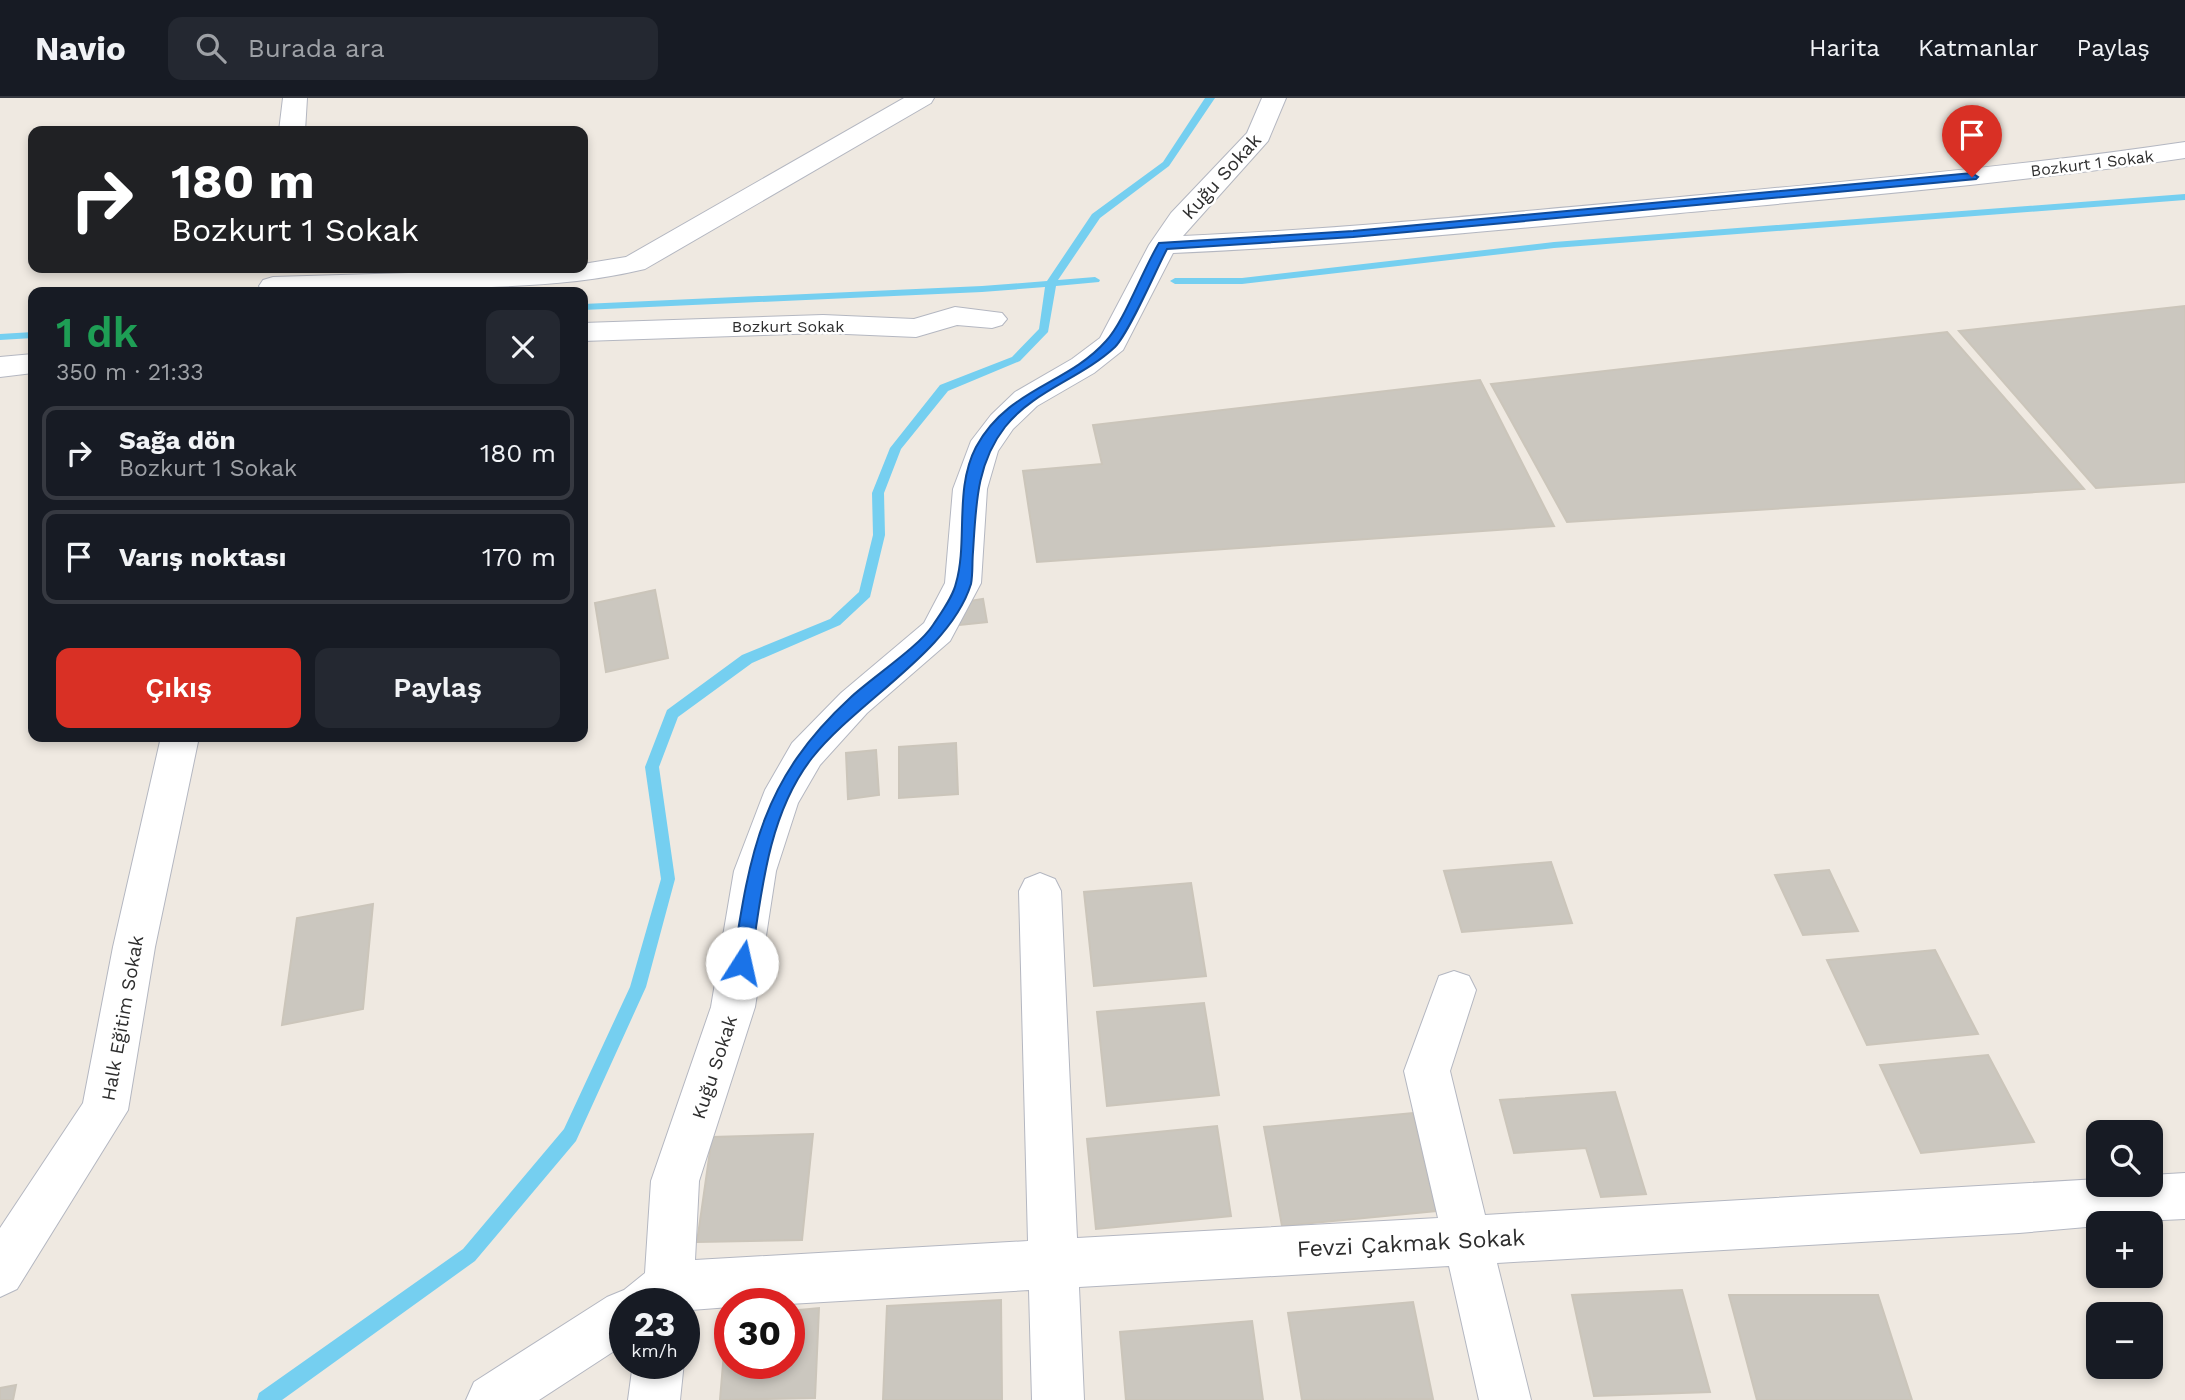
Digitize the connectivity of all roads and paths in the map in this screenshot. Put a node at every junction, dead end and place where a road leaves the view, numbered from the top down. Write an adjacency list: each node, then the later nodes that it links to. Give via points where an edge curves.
1 (295, 98): 4 (street)
2 (922, 98): 8 (street, via 635,263)
3 (1275, 98): 6 (street, Kuğu Sokak, via 1259,136)
4 (292, 126)
5 (2185, 150): 6 (street, Bozkurt 1 Sokak, via 2063,167 1680,205 1248,243)
6 (1163, 245): 21 (street, Kuğu Sokak, via 1112,343 1026,399 982,449 970,489 964,583 937,632 854,703 806,754 779,801 755,872 733,1007 675,1181)
7 (581, 273): 9 (street)
8 (588, 273)
9 (274, 282)
10 (992, 319): 11 (street, Bozkurt Sokak, via 955,316 916,328 823,324)
11 (588, 332)
12 (28, 364): 13 (street)
13 (0, 367)
14 (179, 742): 20 (street, Halk Eğitim Sokak, via 134,947 105,1111)
15 (1040, 891): 19 (street)
16 (1454, 990): 18 (street, via 1427,1071)
17 (2185, 1196): 18 (street, Fevzi Çakmak Sokak)
18 (1467, 1240): 19 (street, Fevzi Çakmak Sokak); 28 (street)
19 (1053, 1264): 22 (street, Fevzi Çakmak Sokak); 27 (street)
20 (0, 1272)
21 (661, 1288)
22 (700, 1295)
23 (609, 1325): 25 (street)
24 (657, 1379): 26 (street)
25 (492, 1400)
26 (654, 1400)
27 (1058, 1400)
28 (1505, 1400)

